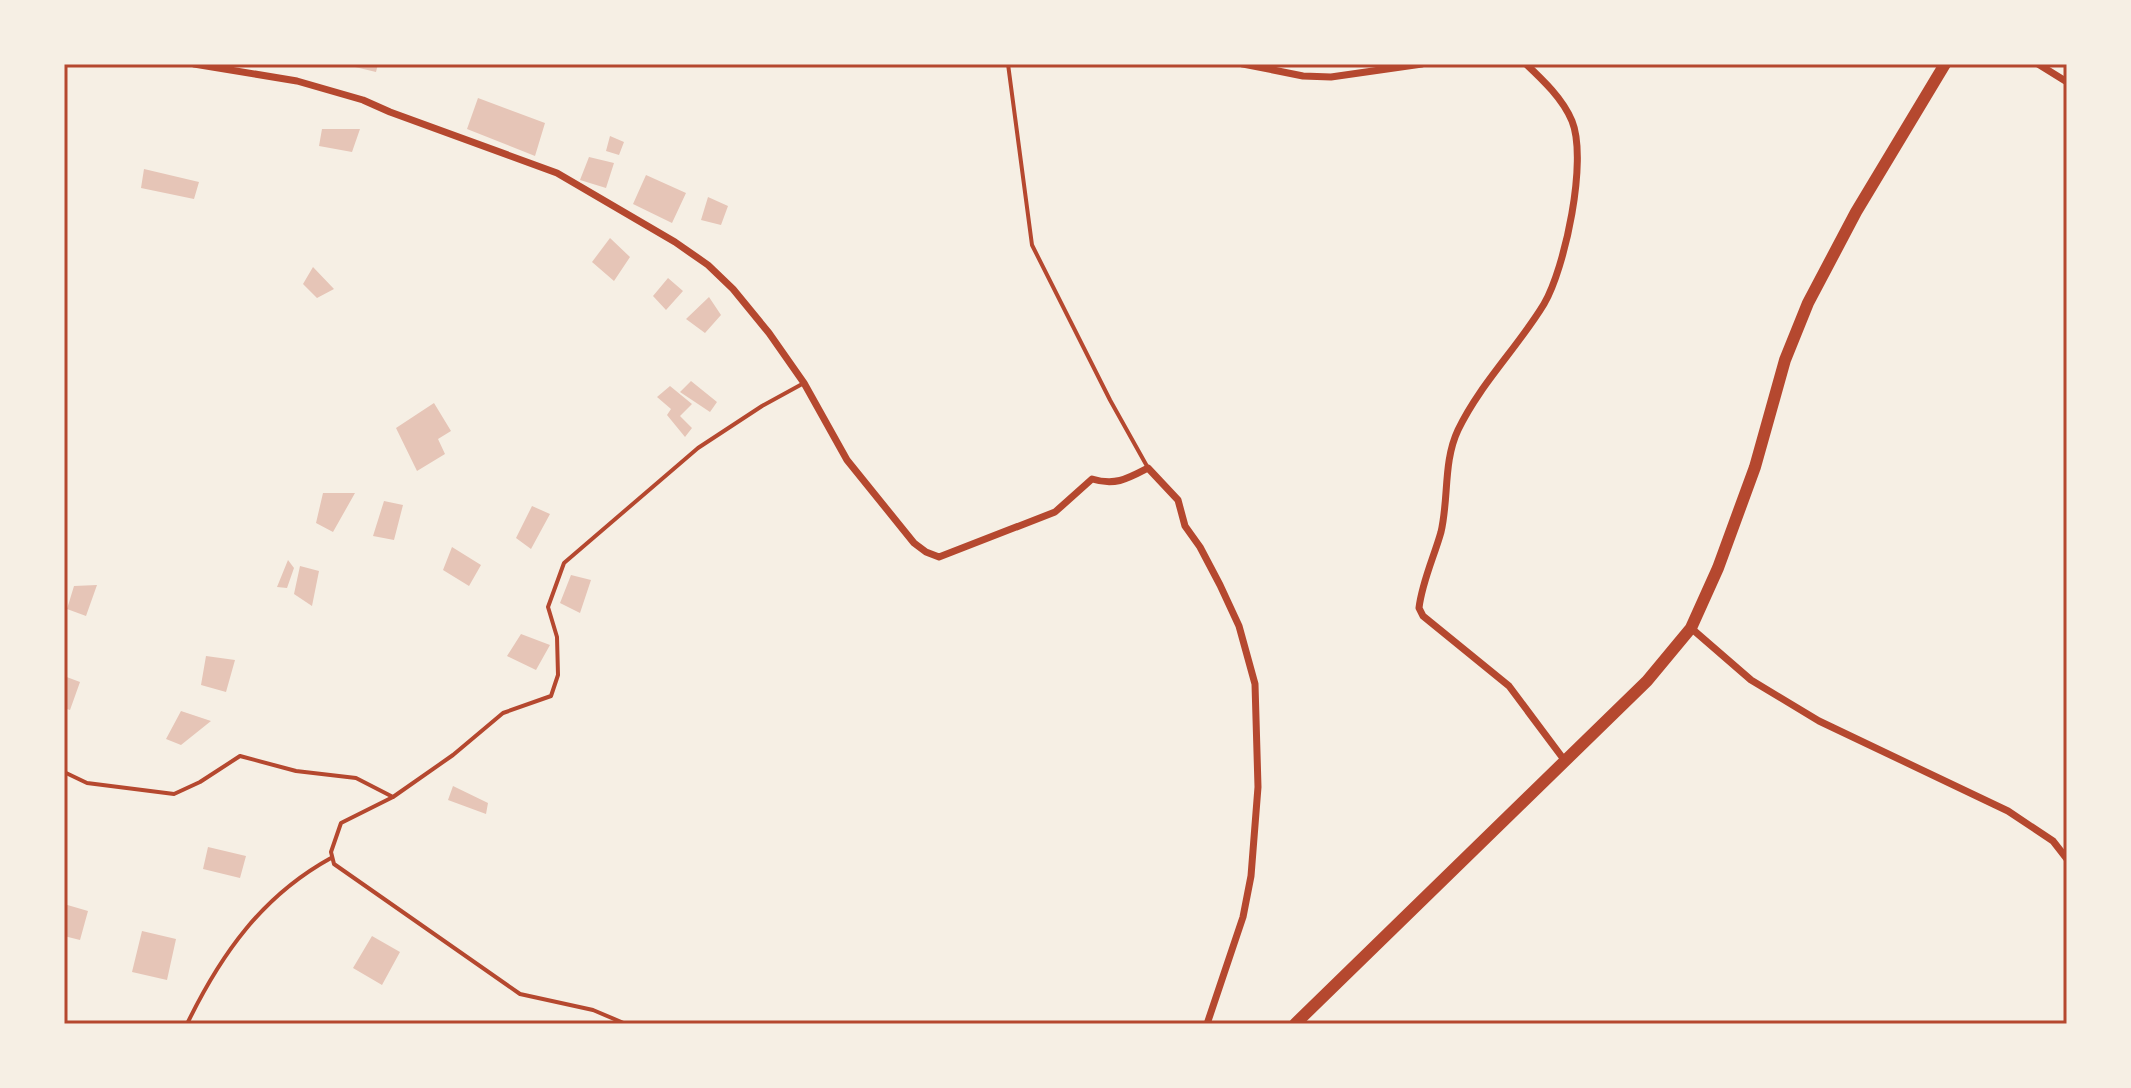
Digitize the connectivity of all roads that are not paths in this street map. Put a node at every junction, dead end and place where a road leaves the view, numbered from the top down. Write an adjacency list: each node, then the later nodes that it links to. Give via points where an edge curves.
1 (194, 64): 9 (street, via 331,89 557,173 708,265 751,311)
2 (1008, 64): 10 (lane, via 1032,245)
3 (1243, 64): 4 (street, via 1331,77)
4 (1422, 64)
5 (1526, 64): 12 (street, via 1564,105 1576,136 1565,249 1542,307 1454,439 1441,531 1419,608 1509,686)
6 (1945, 64): 11 (main road, via 1808,303 1785,360 1755,467)
7 (2038, 64): 8 (street)
8 (2067, 82)
9 (804, 383): 10 (street, via 863,483 914,543 939,557 1055,512 1092,479 1107,484); 14 (lane, via 698,448 564,563 548,607 557,637 558,675 551,696 503,713)
10 (1148, 468): 19 (street, via 1178,500 1185,526 1244,640 1255,684 1258,787 1251,876 1243,917)
11 (1691, 628): 12 (main road, via 1647,681); 16 (street, via 1751,680 1819,721 2008,811 2053,841)
12 (1565, 761): 20 (main road)
13 (64, 772): 14 (lane, via 87,783 174,794 240,756 296,771 356,778)
14 (393, 797): 15 (lane, via 341,823)
15 (331, 858): 17 (lane, via 266,903 207,982); 18 (lane, via 520,994 593,1010)
16 (2067, 859)
17 (187, 1024)
18 (626, 1024)
19 (1207, 1024)
20 (1295, 1024)

